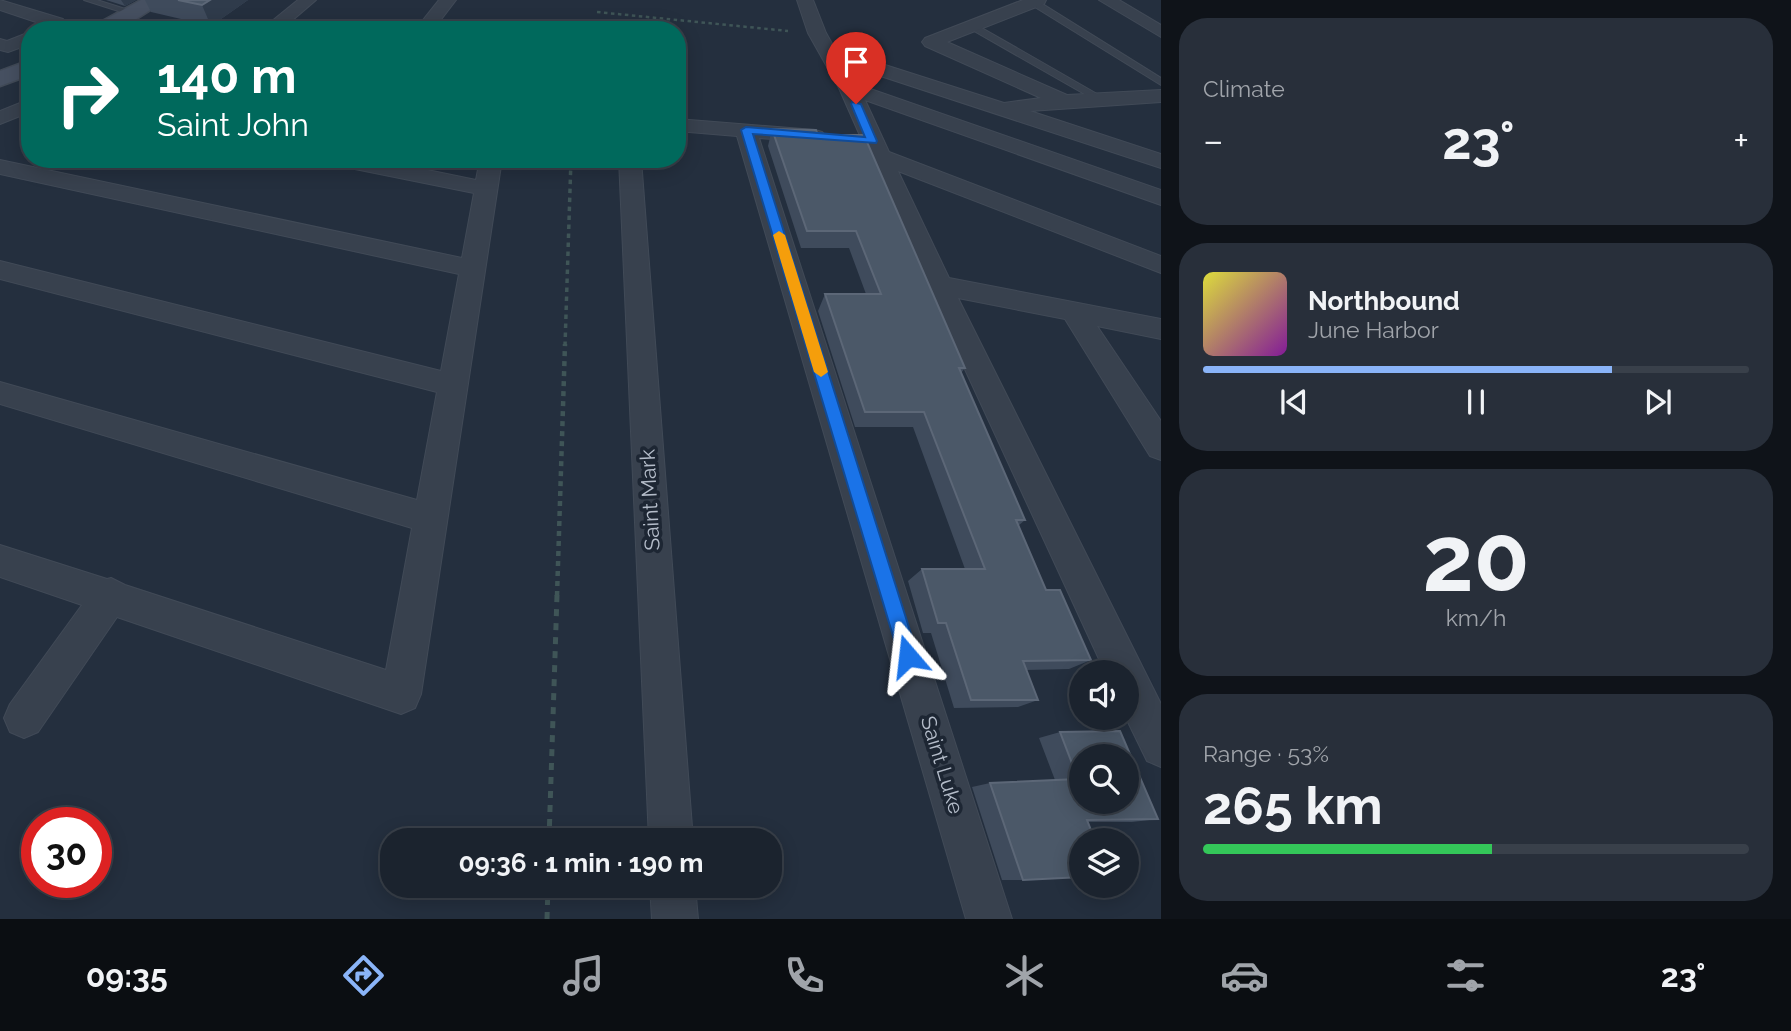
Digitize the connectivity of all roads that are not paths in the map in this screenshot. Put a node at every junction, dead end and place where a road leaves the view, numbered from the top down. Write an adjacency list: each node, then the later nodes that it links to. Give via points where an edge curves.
1 (88, 0): 9 (lane)
2 (156, 0): 9 (street)
3 (308, 0): 12 (street)
4 (448, 0): 13 (street)
5 (805, 0): 18 (street)
6 (1107, 0): 15 (street)
7 (1036, 1): 14 (street); 21 (lane)
8 (0, 4): 10 (street)
9 (134, 13): 11 (street)
10 (51, 21)
11 (119, 21)
12 (281, 21)
13 (431, 21)
14 (971, 24): 24 (lane); 25 (street, via 931,42)
15 (1161, 32)
16 (21, 41): 17 (street, via 8,47)
17 (0, 44)
18 (830, 53): 22 (street); 27 (street)
19 (21, 71): 20 (street)
20 (0, 79)
21 (1161, 82)
22 (849, 88): 31 (street); 37 (street)
23 (1161, 96): 24 (street)
24 (1099, 98): 25 (street)
25 (1064, 101): 27 (street)
26 (21, 109): 28 (street)
27 (1000, 109): 32 (street)
28 (0, 118)
29 (686, 126): 30 (street)
30 (746, 130): 31 (street, via 837,137); 57 (street, Saint Luke)
31 (876, 148): 38 (street); 41 (street)
32 (1161, 161)
33 (0, 167): 39 (street)
34 (429, 168): 36 (street)
35 (631, 168): 54 (street, Saint Mark)
36 (489, 174): 39 (street)
37 (1161, 198)
38 (1161, 265)
39 (473, 269): 44 (street)
40 (0, 270): 44 (street)
41 (939, 285): 42 (street); 50 (street)
42 (1074, 312): 43 (street); 46 (street)
43 (1161, 329)
44 (453, 385): 47 (street)
45 (0, 393): 47 (street)
46 (1161, 447)
47 (429, 519): 49 (street, via 401,694)
48 (0, 561): 49 (street)
49 (111, 595): 52 (street)
50 (1119, 660)
51 (1139, 701): 53 (street)
52 (24, 718)
53 (1161, 747)
54 (670, 828)
55 (674, 898): 56 (street)
56 (675, 919)
57 (989, 919)

